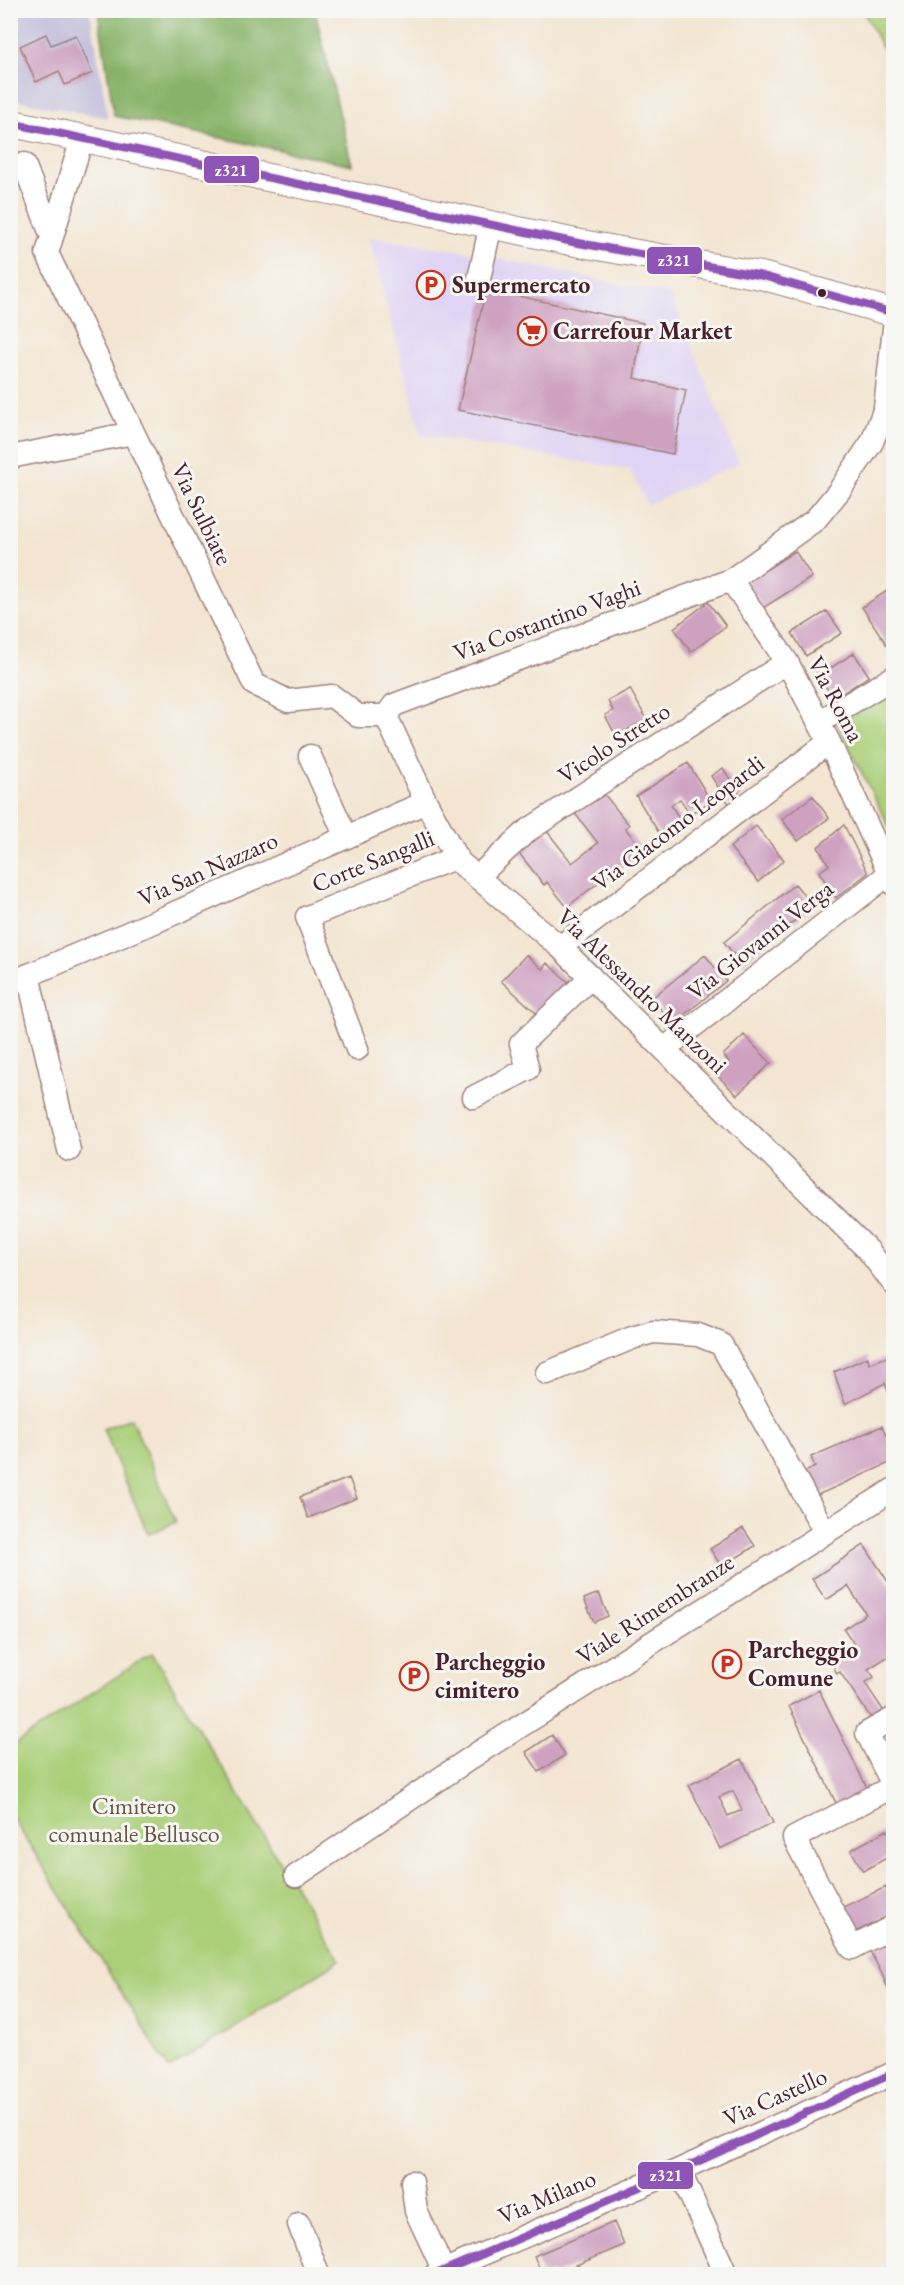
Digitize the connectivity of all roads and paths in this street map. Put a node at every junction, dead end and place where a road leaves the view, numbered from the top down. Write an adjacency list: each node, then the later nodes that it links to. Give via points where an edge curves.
1 (10, 123): 2 (main road)
2 (82, 139): 4 (main road); 5 (street, Via Sulbiate)
3 (24, 164): 5 (street, Via Sulbiate)
4 (491, 224): 6 (street); 7 (main road, via 763,276)
5 (54, 230): 10 (street, Via Sulbiate, via 47,253)
6 (479, 279)
7 (894, 313)
8 (894, 328): 9 (street, Via Costantino Vaghi)
9 (889, 403): 12 (street, Via Costantino Vaghi, via 872,442 815,520)
10 (133, 433): 11 (street); 15 (street, Via Sulbiate, via 254,684 288,701 332,696 358,716)
11 (10, 457)
12 (731, 580): 13 (street, Via Roma); 15 (street, Via Costantino Vaghi, via 394,705)
13 (787, 662): 16 (street, Via Roma); 21 (street, Vicolo Stretto, via 527,831)
14 (894, 677): 16 (street, Via Giacomo Leopardi)
15 (386, 716): 18 (street, Via Alessandro Manzoni)
16 (824, 732): 22 (street, Via Roma); 23 (street, Via Giacomo Leopardi)
17 (310, 756): 19 (street)
18 (426, 802): 19 (street, Via San Nazzaro); 20 (street, Via Alessandro Manzoni)
19 (346, 837): 25 (street, Via San Nazzaro)
20 (457, 857): 21 (street, Via Alessandro Manzoni); 26 (street, Corte Sangalli, via 307,917)
21 (477, 877): 23 (street, Via Alessandro Manzoni)
22 (891, 879): 27 (street, Via Giovanni Verga)
23 (560, 947): 24 (street, Via Alessandro Manzoni)
24 (591, 977): 27 (street, Via Alessandro Manzoni); 28 (street, via 521,1044 528,1069)
25 (19, 979): 29 (street)
26 (357, 1049)
27 (664, 1049): 30 (street, Via Alessandro Manzoni, via 868,1250)
28 (474, 1097)
29 (69, 1150)
30 (894, 1284)
31 (547, 1373): 33 (street, via 653,1332 698,1335 722,1344)
32 (894, 1489): 33 (street, Viale Rimembranze)
33 (825, 1532): 36 (street, Viale Rimembranze, via 478,1753)
34 (894, 1718): 35 (street, via 867,1733)
35 (893, 1786): 37 (street, via 794,1838 852,1948)
36 (296, 1876)
37 (894, 1926)
38 (894, 2073): 39 (street, Via Castello)
39 (679, 2170): 42 (street, Via Milano); 44 (street)
40 (412, 2182): 42 (street, via 416,2211)
41 (299, 2224): 43 (street)
42 (440, 2273)
43 (318, 2274)
44 (726, 2274)

